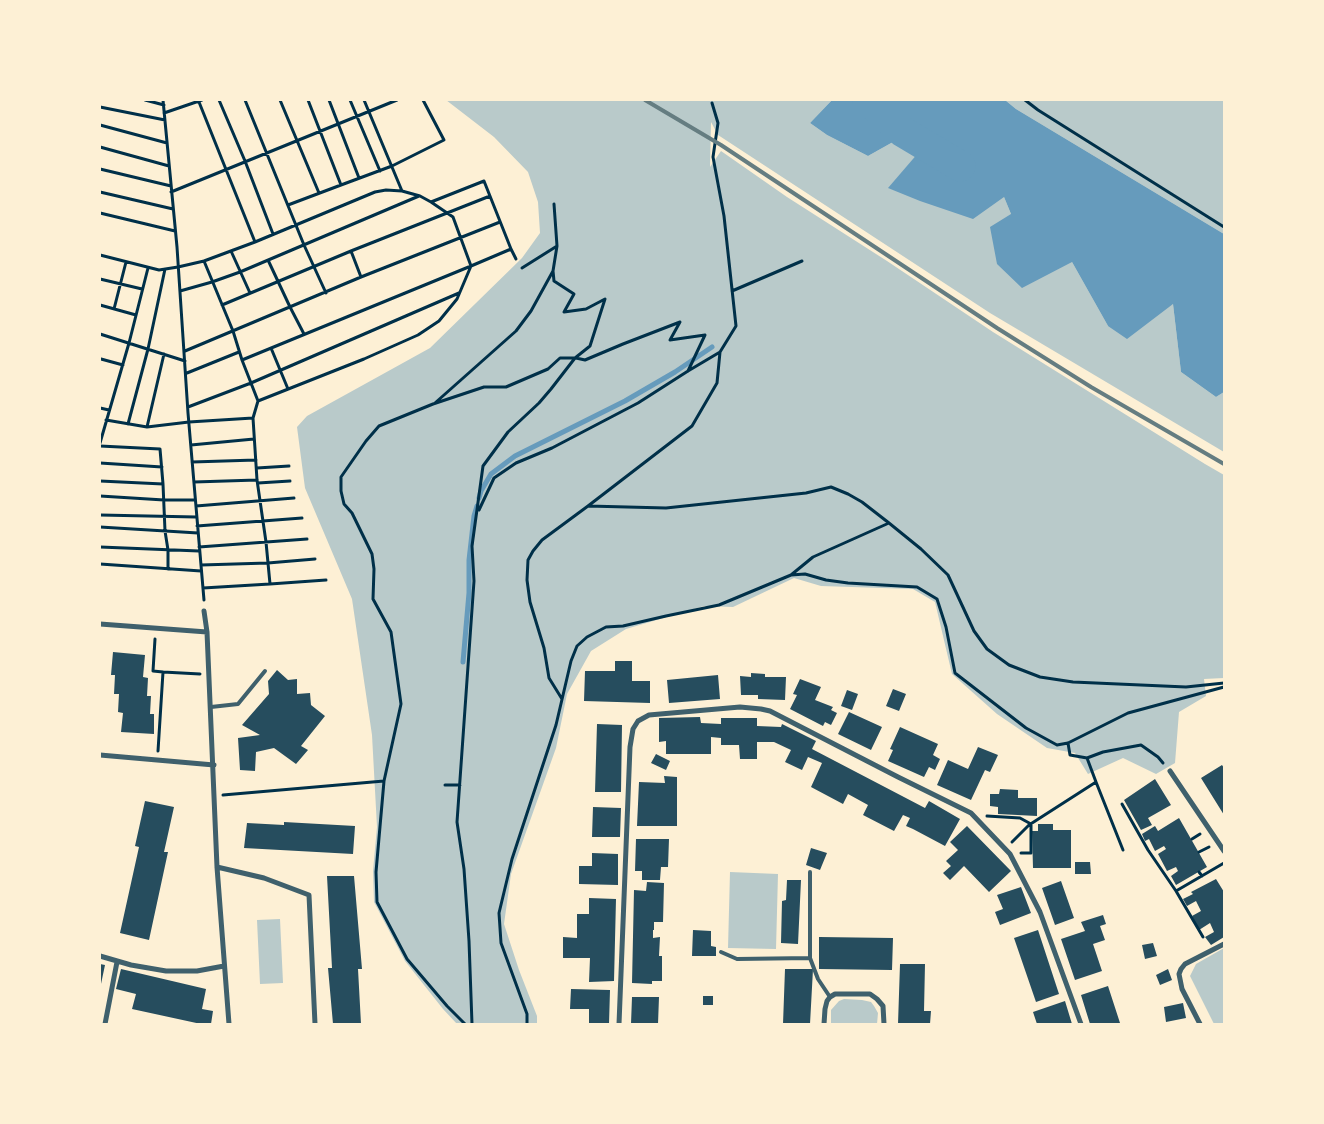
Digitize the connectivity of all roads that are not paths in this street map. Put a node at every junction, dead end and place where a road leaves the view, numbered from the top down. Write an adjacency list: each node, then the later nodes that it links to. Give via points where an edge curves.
1 (204, 611): 3 (street)
2 (100, 624): 3 (street)
3 (207, 632): 5 (street)
4 (265, 671): 5 (lane, via 238,704)
5 (211, 707): 7 (street)
6 (100, 755): 7 (street)
7 (214, 765): 10 (street)
8 (1170, 771): 9 (street)
9 (1224, 850)
10 (218, 867): 17 (street); 21 (street, via 264,878 309,895)
11 (810, 872): 15 (lane)
12 (1224, 944): 26 (street, via 1186,964 1179,974 1182,989)
13 (721, 952): 15 (lane, via 737,959)
14 (100, 956): 16 (street)
15 (810, 958): 18 (lane)
16 (117, 962): 17 (street, via 166,971); 19 (street)
17 (224, 966): 20 (street)
18 (830, 997): 23 (street); 24 (street, via 835,994 870,994 883,1006)
19 (105, 1024)
20 (229, 1024)
21 (314, 1024)
22 (619, 1024): 25 (street, via 633,729 641,719 656,714 740,707 770,711 971,813 1010,854 1040,912)
23 (824, 1024)
24 (884, 1024)
25 (1081, 1024)
26 (1200, 1024)

